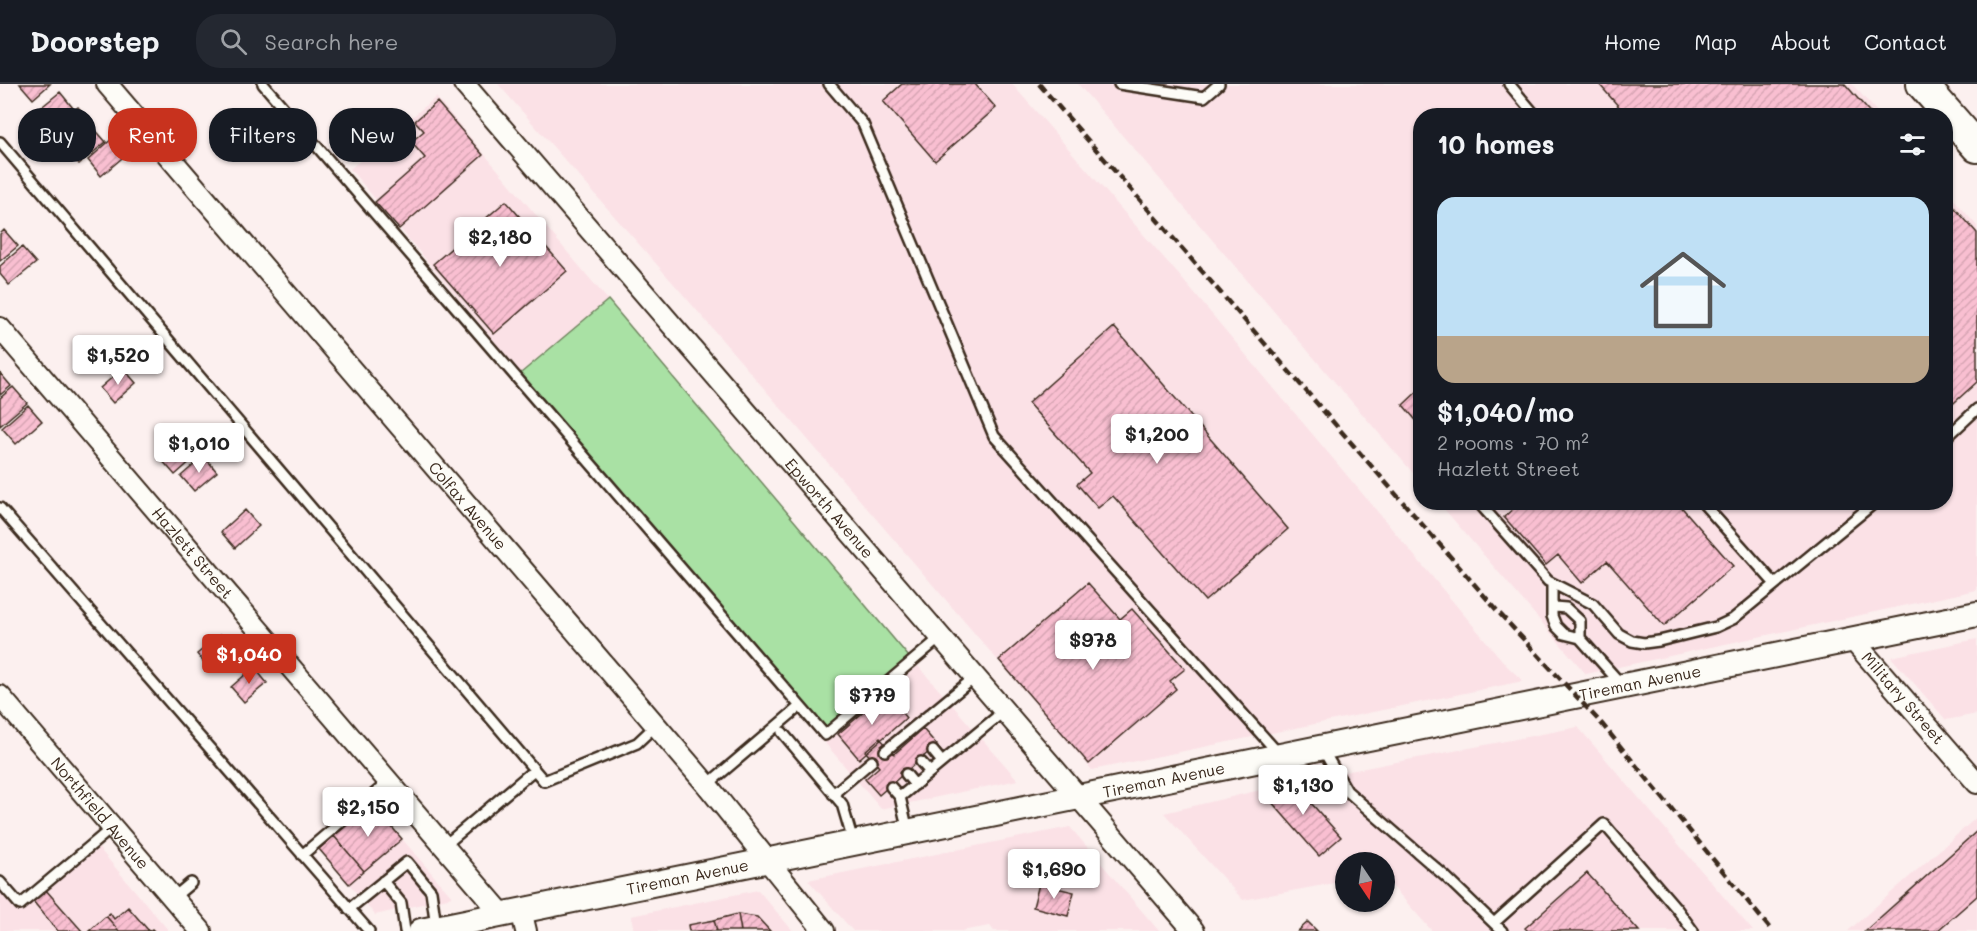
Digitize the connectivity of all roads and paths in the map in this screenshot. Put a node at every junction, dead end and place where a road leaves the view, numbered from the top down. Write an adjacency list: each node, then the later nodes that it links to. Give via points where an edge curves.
1 (107, 84): 33 (street, Colfax Avenue)
2 (263, 84): 31 (lane)
3 (464, 84): 25 (street, Epworth Avenue)
4 (829, 84): 41 (lane, via 863,124 994,436)
5 (1119, 84): 6 (lane, via 1204,97)
6 (1219, 84)
7 (1509, 84): 9 (lane)
8 (1922, 84): 10 (main road)
9 (1529, 108)
10 (1943, 108)
11 (1953, 120): 13 (main road)
12 (0, 142): 45 (lane)
13 (1977, 147)
14 (0, 328): 49 (street, Hazlett Street)
15 (1977, 409): 16 (lane)
16 (1953, 431)
17 (0, 508): 61 (lane)
18 (1485, 510): 21 (lane)
19 (1709, 510): 22 (lane)
20 (1865, 510): 22 (lane)
21 (1552, 584): 22 (lane, via 1593,604 1619,634 1644,643 1733,620); 23 (lane)
22 (1775, 584)
23 (1554, 607): 26 (lane, via 1556,626 1564,634); 26 (lane, via 1566,608 1580,621)
24 (1977, 614): 27 (street, Tireman Avenue)
25 (941, 637): 28 (street, Epworth Avenue); 31 (lane, via 825,735)
26 (1580, 638): 29 (lane)
27 (1852, 639): 29 (street, Tireman Avenue); 50 (street, Military Street)
28 (975, 677): 32 (street, Epworth Avenue); 34 (lane)
29 (1623, 686): 39 (street, Tireman Avenue)
30 (0, 696): 57 (street, Northfield Avenue)
31 (799, 707): 51 (lane)
32 (1004, 711): 44 (lane); 56 (street, Epworth Avenue)
33 (655, 726): 45 (lane, via 637,743 544,781); 51 (street, Colfax Avenue)
34 (913, 728): 36 (lane); 37 (lane)
35 (782, 732): 54 (lane)
36 (920, 737)
37 (901, 738): 38 (lane); 42 (lane, via 886,751)
38 (908, 746)
39 (1321, 748): 41 (street, Tireman Avenue); 69 (lane, via 1347,791)
40 (933, 751): 44 (lane)
41 (1281, 756): 56 (street, Tireman Avenue)
42 (893, 758)
43 (921, 762): 47 (lane)
44 (942, 762): 47 (lane)
45 (534, 770): 60 (lane)
46 (878, 772): 54 (lane, via 871,762)
47 (930, 772): 52 (lane)
48 (906, 774): 52 (lane)
49 (387, 783): 60 (street, Hazlett Street); 61 (lane)
50 (1977, 783)
51 (707, 785): 62 (street, Colfax Avenue)
52 (915, 785): 55 (lane)
53 (891, 787): 55 (lane)
54 (833, 794): 59 (lane, via 842,804)
55 (900, 797): 58 (lane)
56 (1079, 797): 58 (street, Tireman Avenue); 75 (street, Epworth Avenue)
57 (112, 827): 64 (lane, via 20,905); 66 (street, Northfield Avenue)
58 (908, 831): 59 (street, Tireman Avenue)
59 (853, 843): 62 (street, Tireman Avenue)
60 (444, 846): 68 (street, Hazlett Street)
61 (302, 855): 67 (lane)
62 (766, 860): 68 (street, Tireman Avenue); 74 (street, Colfax Avenue)
63 (383, 881): 67 (lane); 70 (lane, via 407,862 431,891); 73 (lane, via 401,903)
64 (0, 882)
65 (191, 883): 66 (lane)
66 (173, 898): 71 (street, Northfield Avenue)
67 (349, 909): 72 (lane)
68 (516, 918): 70 (street, Tireman Avenue)
69 (1494, 923): 76 (lane); 77 (lane, via 1604,824)
70 (428, 929)
71 (201, 931)
72 (369, 931)
73 (405, 931)
74 (824, 931)
75 (1194, 931)
76 (1502, 931)
77 (1693, 931)

